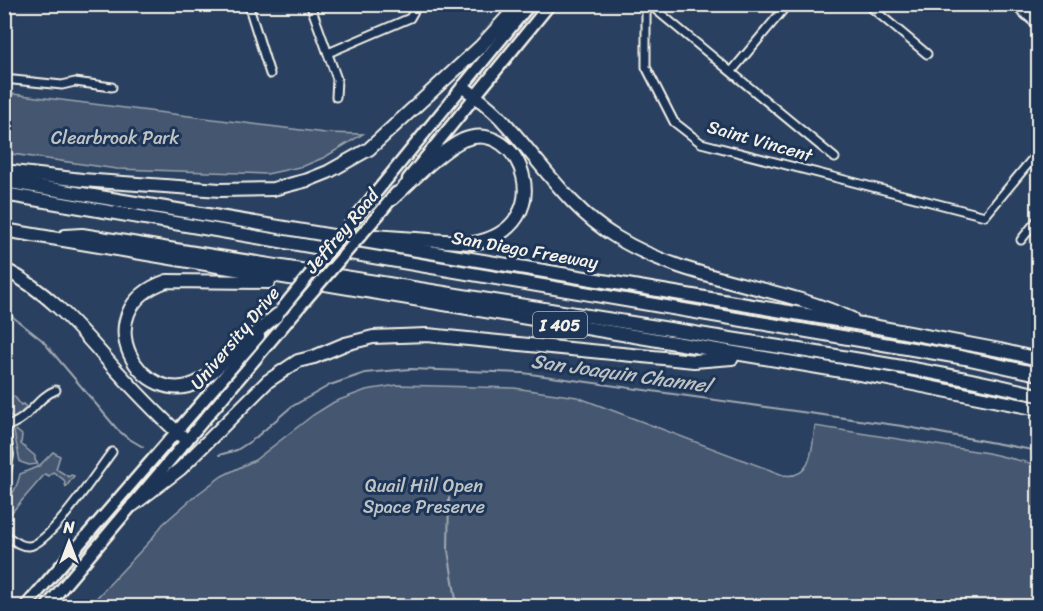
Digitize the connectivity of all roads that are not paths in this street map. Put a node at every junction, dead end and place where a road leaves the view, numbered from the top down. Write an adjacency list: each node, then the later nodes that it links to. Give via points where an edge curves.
1 (248, 4): 14 (street)
2 (310, 4): 11 (street)
3 (519, 4): 22 (highway, via 439,86 369,149 308,180 273,189 220,190)
4 (530, 4): 17 (main road)
5 (550, 4): 18 (main road, Jeffrey Road)
6 (788, 4): 13 (street)
7 (867, 4): 12 (street)
8 (1015, 4): 10 (street)
9 (419, 5): 11 (street, via 410,18)
10 (1038, 24)
11 (328, 52): 19 (street, via 337,79)
12 (927, 54)
13 (732, 71): 20 (street, Saint Vincent, via 652,6 646,8 646,67 674,122 701,143 985,216); 21 (street, Saint Vincent)
14 (270, 74)
15 (4, 79): 16 (street)
16 (112, 87)
17 (463, 87): 18 (highway); 33 (main road, University Drive, bridge)
18 (475, 96): 25 (main road, Jeffrey Road); 34 (highway, via 503,121 564,194 633,248 711,277 830,308)
19 (336, 97)
20 (1038, 152)
21 (835, 158)
22 (4, 171)
23 (4, 181): 28 (highway, San Diego Freeway)
24 (4, 194): 37 (highway, via 965,358)
25 (392, 199): 28 (highway, via 453,146 476,137 494,141 511,152 525,183 525,197 516,220 485,241); 43 (main road, Jeffrey Road, bridge)
26 (1038, 219): 30 (street)
27 (4, 230): 29 (highway, I 405)
28 (315, 233): 34 (highway, San Diego Freeway)
29 (46, 237): 32 (highway, I 405); 39 (highway, via 82,235 231,258 876,364)
30 (1021, 240)
31 (4, 269): 42 (highway, via 55,303)
32 (294, 281): 33 (highway, via 159,284 142,294 129,313 126,346 139,369 153,380 175,386 193,384); 35 (highway, I 405)
33 (279, 312): 42 (main road, University Drive)
34 (867, 326): 36 (highway, San Diego Freeway)
35 (751, 357): 40 (highway, I 405); 46 (highway, via 694,361 427,335 386,335 359,340 298,361 284,370 250,398 180,469)
36 (1038, 359)
37 (1038, 374)
38 (56, 390): 41 (street, via 20,422)
39 (1038, 395)
40 (1038, 409)
41 (4, 428): 45 (street, via 8,455)
42 (176, 431): 43 (highway); 48 (main road, University Drive)
43 (186, 440): 46 (main road, Jeffrey Road)
44 (112, 452): 47 (street, via 74,505 39,541 21,545)
45 (4, 481)
46 (132, 504): 49 (main road)
47 (4, 534)
48 (26, 606)
49 (47, 606)

